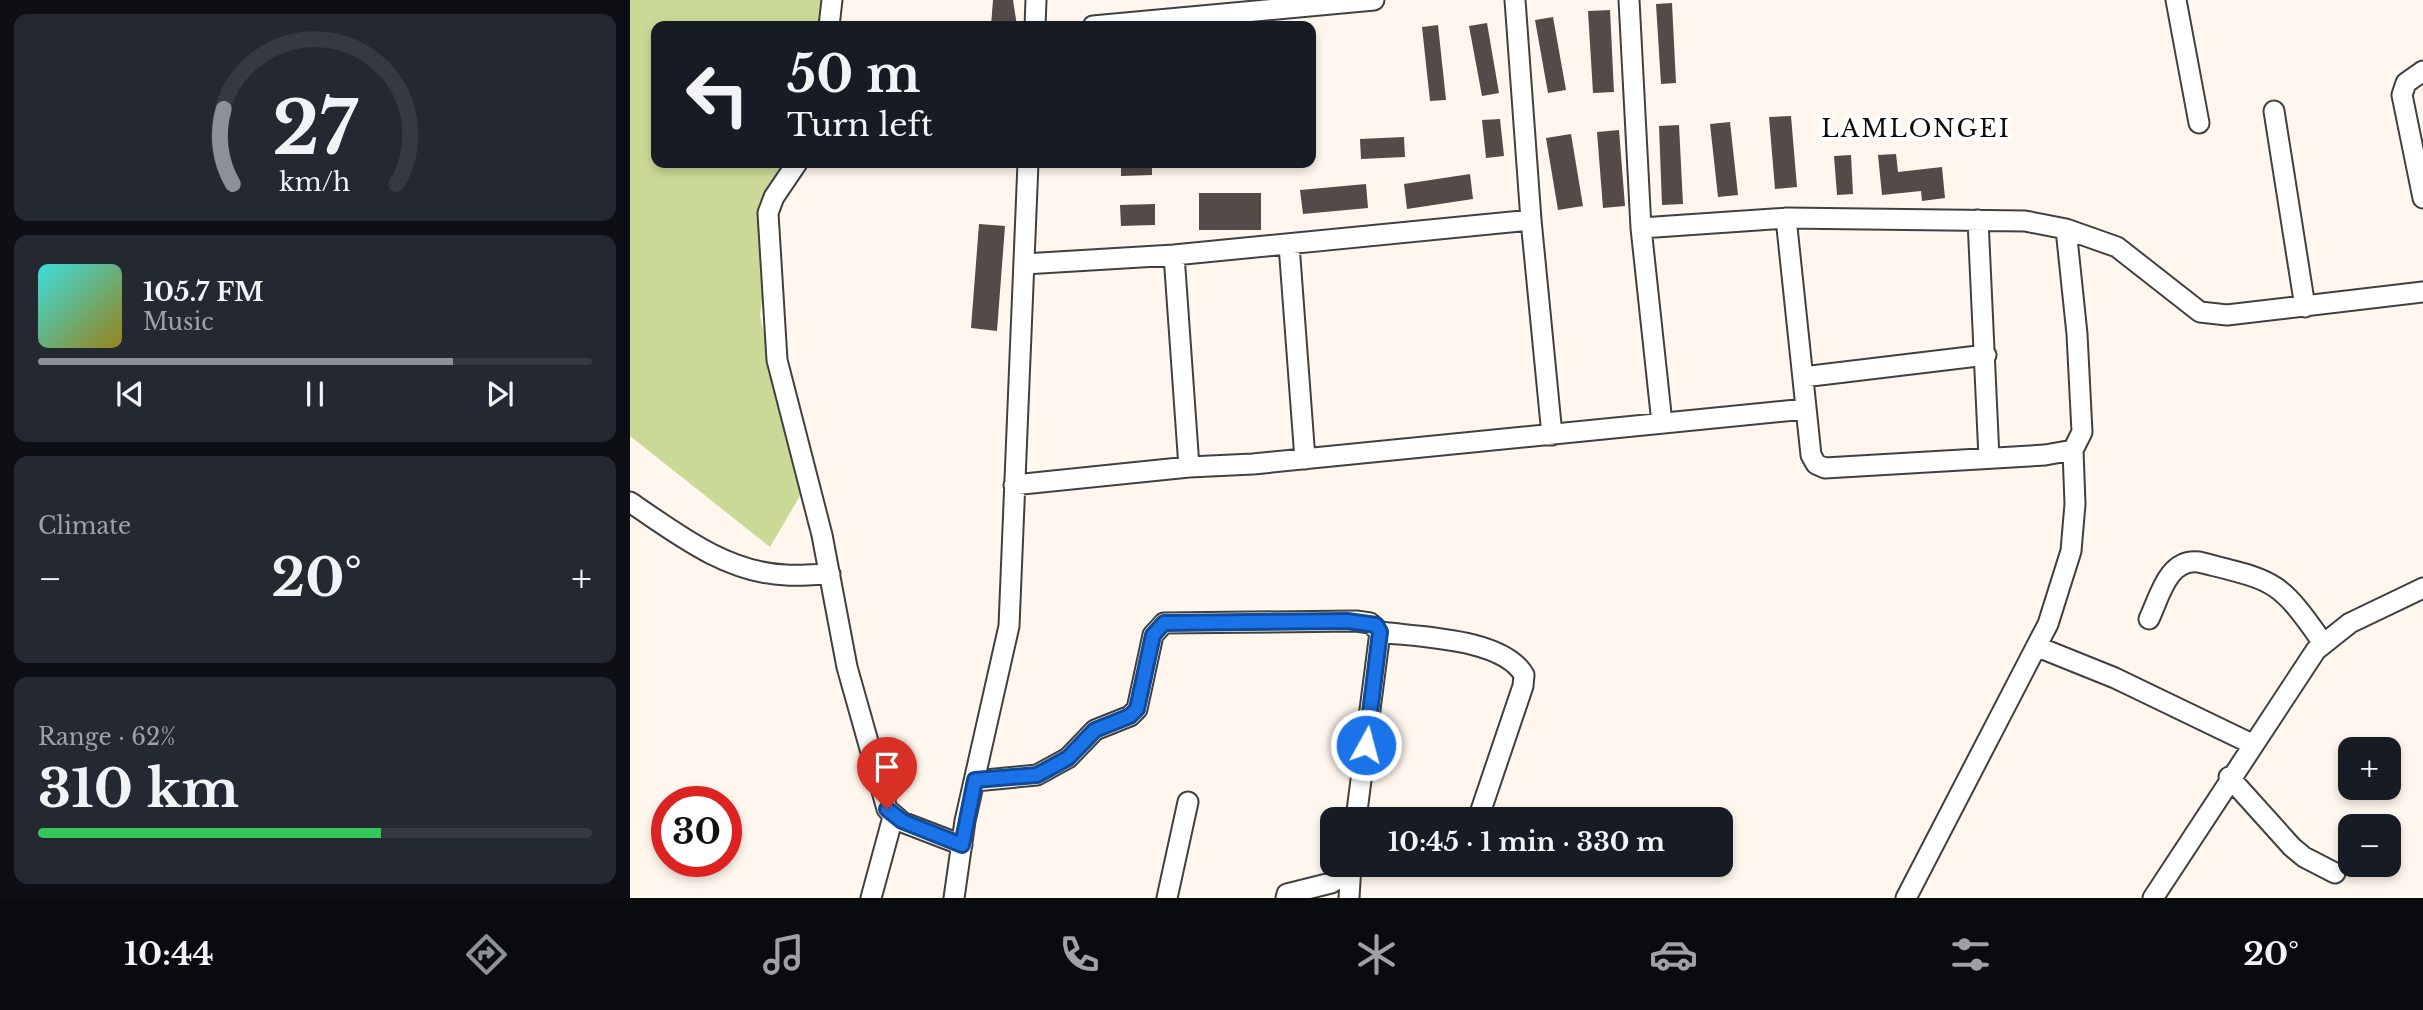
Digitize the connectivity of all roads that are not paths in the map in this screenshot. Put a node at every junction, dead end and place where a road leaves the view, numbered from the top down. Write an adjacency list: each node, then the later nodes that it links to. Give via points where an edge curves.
1 (832, 0): 7 (street)
2 (1036, 0): 8 (street)
3 (1374, 0): 9 (street)
4 (1515, 0): 17 (street)
5 (1629, 0): 19 (street)
6 (2176, 0): 12 (street)
7 (830, 21)
8 (1035, 21)
9 (1147, 21)
10 (2423, 71): 15 (street, via 2406,83 2402,95)
11 (2274, 111): 25 (street)
12 (2199, 122)
13 (794, 168): 37 (street, via 768,213 772,323)
14 (1028, 168): 23 (street)
15 (2423, 198)
16 (1786, 218): 18 (street); 19 (street); 27 (street)
17 (1531, 220): 21 (street); 30 (street)
18 (1978, 220): 20 (street, via 2025,221); 26 (street)
19 (1641, 228): 29 (street)
20 (2066, 229): 25 (street, via 2117,247 2200,312 2227,315); 31 (street, via 2082,432)
21 (1289, 245): 22 (street); 33 (street)
22 (1174, 255): 23 (street); 34 (street)
23 (1024, 264): 35 (street)
24 (2423, 292): 25 (street)
25 (2305, 307)
26 (1986, 355): 27 (street); 32 (street)
27 (1802, 377): 28 (street)
28 (1805, 409): 29 (street); 32 (street, via 1811,455 1825,468)
29 (1662, 424): 30 (street)
30 (1552, 435): 33 (street)
31 (2073, 450): 32 (street); 42 (street, via 2076,504 2071,551)
32 (1989, 458)
33 (1306, 459): 34 (street)
34 (1189, 467): 35 (street)
35 (1014, 485): 45 (street, via 1007,639)
36 (630, 502): 37 (street, via 707,552 751,570 785,575)
37 (830, 573): 49 (street, via 847,667 882,799)
38 (2423, 588): 41 (street, via 2350,623)
39 (2149, 619): 41 (street, via 2174,569 2189,561 2199,562 2274,584 2294,602)
40 (1380, 632): 45 (street, via 1370,622 1347,621 1164,623 1153,635 1137,709 1130,716 1095,730 1068,758 1037,775); 47 (street); 48 (street, via 1482,648 1510,660 1524,675)
41 (2323, 643): 43 (street)
42 (2038, 647): 43 (street, via 2116,678); 59 (street)
43 (2252, 744): 44 (street)
44 (2229, 777): 51 (street, via 2292,847); 60 (street)
45 (975, 780): 50 (street)
46 (1188, 802): 56 (street)
47 (1358, 807)
48 (1482, 807)
49 (893, 817): 50 (street); 54 (street)
50 (962, 845): 55 (street)
51 (2335, 873)
52 (1339, 877): 57 (street)
53 (1350, 877): 58 (street)
54 (872, 898)
55 (954, 898)
56 (1167, 898)
57 (1286, 898)
58 (1349, 898)
59 (1906, 898)
60 (2152, 898)

